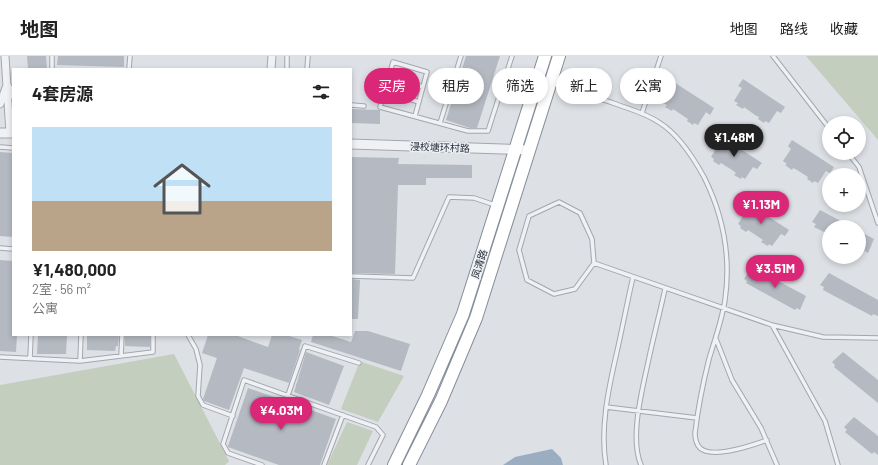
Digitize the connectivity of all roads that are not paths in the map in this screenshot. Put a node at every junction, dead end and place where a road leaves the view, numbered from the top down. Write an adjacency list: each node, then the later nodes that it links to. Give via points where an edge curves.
1 (5, 56): 24 (street)
2 (52, 56): 13 (lane)
3 (130, 56): 14 (lane)
4 (272, 56): 15 (street)
5 (287, 56): 16 (lane)
6 (308, 56): 17 (lane)
7 (461, 56): 38 (lane)
8 (512, 56): 38 (lane, via 488,131 468,131)
9 (545, 56): 20 (highway, 凤清路)
10 (559, 56): 23 (highway, 凤清路)
11 (661, 56): 35 (lane)
12 (773, 56): 37 (lane)
13 (52, 68)
14 (129, 68)
15 (271, 68)
16 (287, 68)
17 (307, 68)
18 (391, 68): 19 (lane, via 393,62)
19 (413, 68)
20 (541, 68)
21 (420, 70): 26 (lane, via 427,72)
22 (548, 81): 23 (lane)
23 (551, 82): 35 (lane); 45 (highway, 凤清路)
24 (7, 85): 27 (street); 29 (street); 40 (street)
25 (420, 86): 26 (lane)
26 (423, 87): 28 (lane)
27 (12, 93)
28 (420, 98)
29 (0, 104)
30 (381, 104): 36 (lane, via 380,107)
31 (418, 104): 36 (lane)
32 (530, 104): 44 (highway, 凤清路)
33 (352, 105): 34 (lane)
34 (364, 106)
35 (642, 113): 55 (lane, via 660,122 676,136 694,159 714,199 722,227 726,256)
36 (415, 116): 38 (lane)
37 (822, 119)
38 (440, 123)
39 (0, 133): 40 (street)
40 (11, 133)
41 (352, 144): 44 (street, 浸校塘环村路)
42 (0, 147): 43 (lane)
43 (12, 148)
44 (516, 149): 45 (street, 浸校塘环村路); 47 (highway, 凤清路)
45 (530, 150): 80 (highway, 凤清路, via 476,318 441,400)
46 (854, 160): 48 (lane, via 859,167)
47 (498, 206): 52 (lane, via 474,198 449,197 413,278); 79 (highway, 凤清路, via 452,342)
48 (878, 223)
49 (0, 248): 50 (lane)
50 (12, 249)
51 (594, 263): 51 (lane, via 592,239 580,214 559,202 529,216 519,250 528,280 554,294 575,289); 53 (lane)
52 (352, 276)
53 (633, 277): 54 (lane); 70 (lane)
54 (665, 289): 55 (lane); 71 (lane)
55 (723, 309): 56 (lane); 62 (lane)
56 (772, 325): 63 (lane, via 823,337); 84 (lane, via 825,421)
57 (31, 336): 66 (lane)
58 (81, 336): 67 (lane)
59 (122, 336): 64 (lane)
60 (153, 336): 64 (lane, via 153,352)
61 (189, 336): 73 (lane, via 196,349 200,365 198,396 203,405)
62 (716, 338): 74 (lane); 75 (lane, via 732,380)
63 (878, 338)
64 (121, 356): 67 (lane)
65 (0, 357): 66 (lane)
66 (30, 358): 67 (lane)
67 (80, 361)
68 (359, 363): 69 (lane, via 305,346)
69 (288, 395): 72 (lane); 73 (lane, via 244,380)
70 (606, 407): 71 (lane); 81 (lane, via 603,450)
71 (639, 411): 74 (lane); 82 (lane, via 636,447)
72 (343, 415): 77 (lane); 78 (lane, via 376,426 382,435)
73 (233, 416): 76 (lane, via 223,444 228,453)
74 (697, 418): 75 (lane, via 696,441 700,448 707,452 736,449)
75 (767, 440): 83 (lane)
76 (262, 465)
77 (324, 465)
78 (368, 465)
79 (394, 465)
80 (409, 465)
81 (606, 465)
82 (641, 465)
83 (777, 465)
84 (838, 465)

